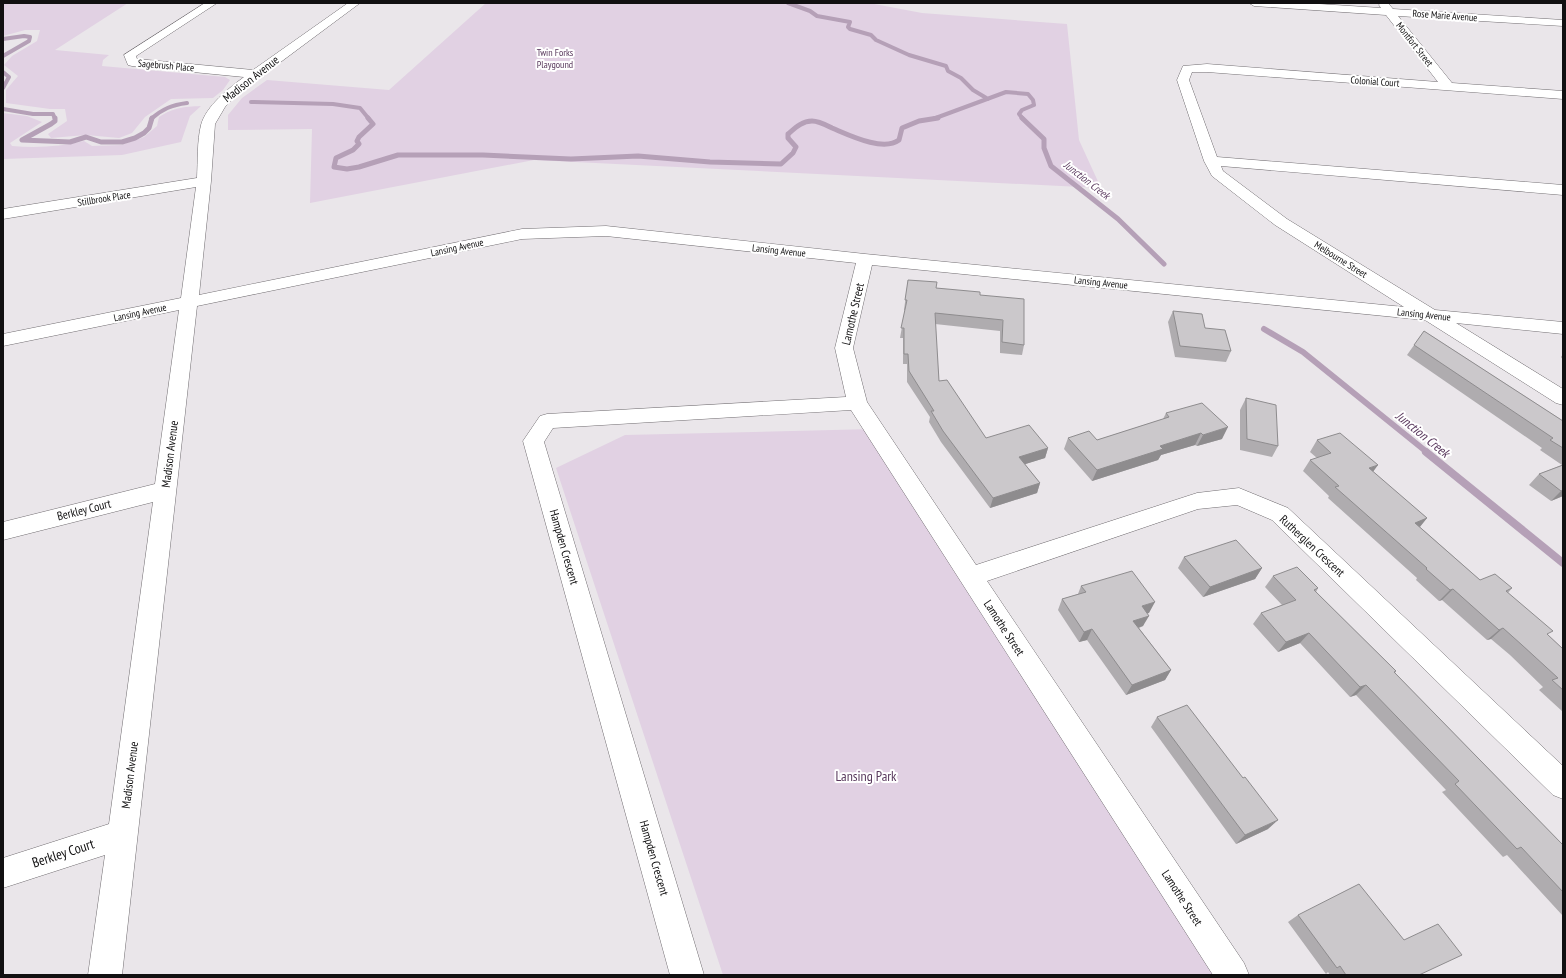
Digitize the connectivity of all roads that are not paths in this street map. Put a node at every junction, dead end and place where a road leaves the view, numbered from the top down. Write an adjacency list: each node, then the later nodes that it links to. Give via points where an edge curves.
1 (212, 3): 7 (street, Sagebrush Place, via 130,55 132,62)
2 (355, 3): 7 (street, Madison Avenue)
3 (1254, 3): 4 (street, Rose Marie Avenue)
4 (1386, 7): 5 (street, Rose Marie Avenue); 8 (street, Montfort Street)
5 (1563, 23)
6 (1187, 68): 8 (street, Colonial Court); 10 (street, Melbourne Street, via 1183,80)
7 (255, 74): 11 (street, Madison Avenue, via 230,93 212,115 208,124)
8 (1448, 86): 9 (street, Colonial Court)
9 (1563, 95)
10 (1211, 161): 12 (street); 16 (street, Melbourne Street, via 1217,173 1281,222)
11 (204, 181): 13 (street, Stillbrook Place); 15 (street, Madison Avenue)
12 (1563, 190)
13 (3, 214)
14 (865, 259): 15 (street, Lansing Avenue, via 606,231 522,234); 16 (street, Lansing Avenue); 20 (street, Lamothe Street, via 844,348)
15 (188, 302): 18 (street, Lansing Avenue); 21 (street, Madison Avenue)
16 (1429, 315): 17 (street, Lansing Avenue); 19 (street, Melbourne Street)
17 (1563, 328)
18 (3, 340)
19 (1563, 398)
20 (858, 403): 23 (street, Lamothe Street); 28 (street, Hampden Crescent, via 547,421 533,441)
21 (166, 490): 22 (street, Berkley Court); 25 (street, Madison Avenue)
22 (3, 531)
23 (971, 577): 24 (street, Rutherglen Crescent, via 1197,501 1239,496 1280,514); 29 (street, Lamothe Street)
24 (1563, 785)
25 (123, 834): 26 (street, Berkley Court); 27 (street, Madison Avenue)
26 (3, 873)
27 (105, 975)
28 (687, 975)
29 (1232, 975)

